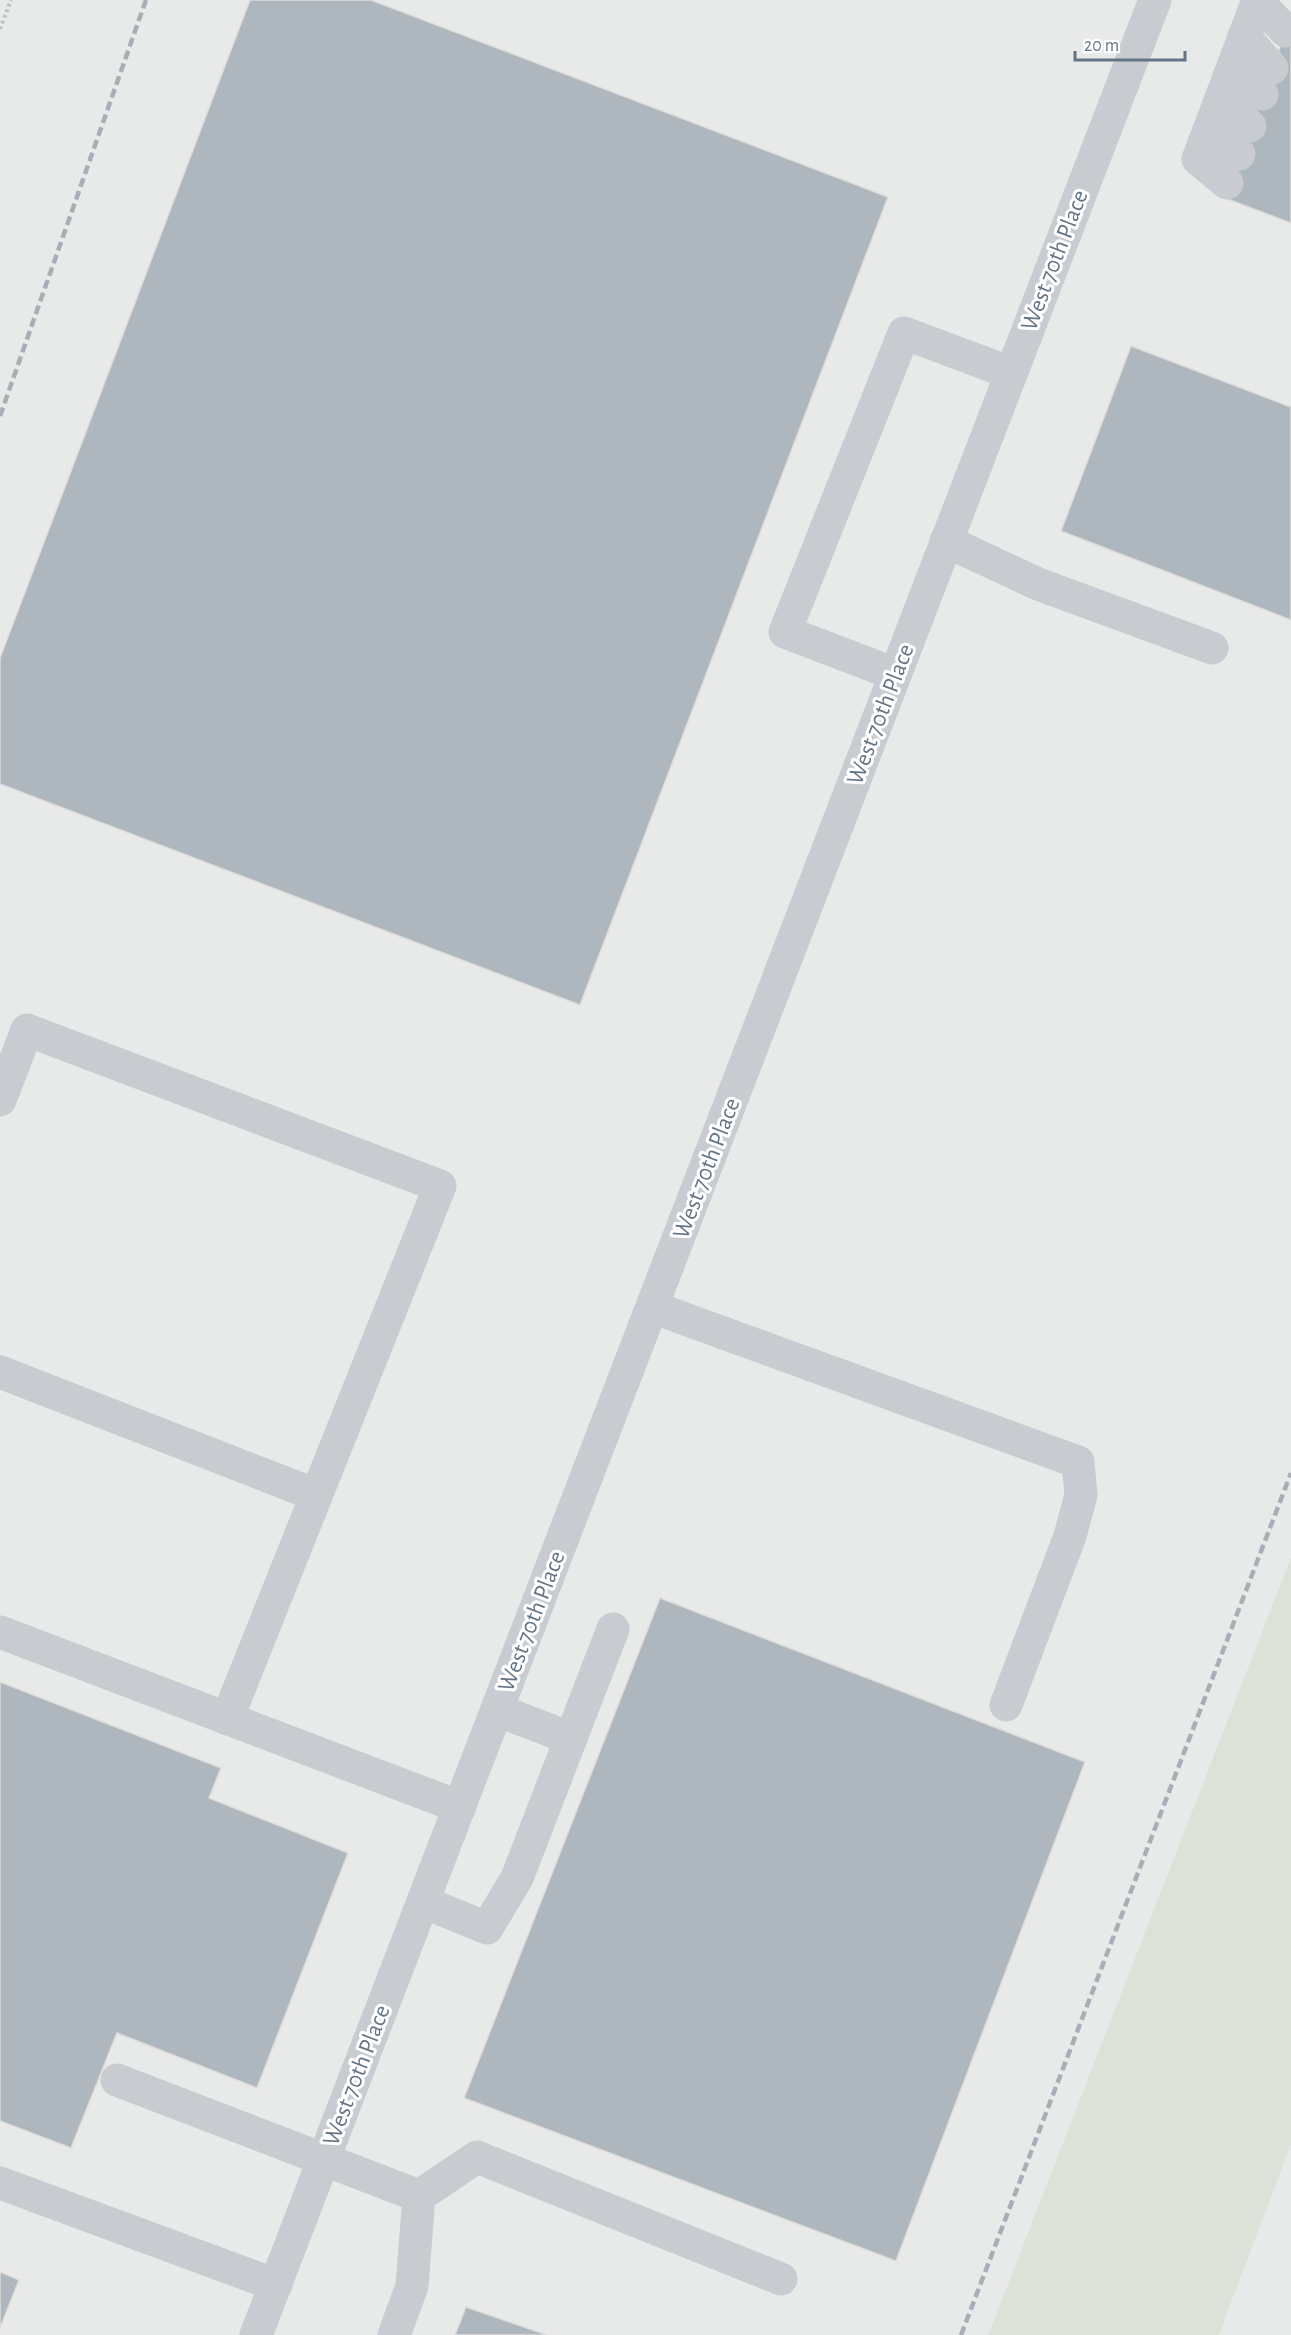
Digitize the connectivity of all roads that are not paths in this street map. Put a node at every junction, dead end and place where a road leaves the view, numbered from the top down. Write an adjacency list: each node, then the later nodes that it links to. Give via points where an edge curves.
1 (1155, 0): 7 (street, West 70th Place)
2 (1258, 0): 3 (street); 4 (street)
3 (1286, 31)
4 (1239, 50): 5 (street); 6 (street)
5 (1267, 81)
6 (1221, 99): 6 (street, via 1239,154 1198,159 1209,130)
7 (1011, 373): 8 (street, West 70th Place); 10 (street, via 904,333 785,632)
8 (946, 542): 9 (street, via 1038,584); 10 (street, West 70th Place)
9 (1212, 648)
10 (895, 674): 12 (street, West 70th Place)
11 (0, 1100): 14 (street, via 27,1030 440,1186)
12 (652, 1307): 17 (street, via 1078,1462 1081,1495 1070,1536); 18 (street, West 70th Place)
13 (0, 1372): 14 (street)
14 (316, 1495): 19 (street)
15 (613, 1629): 20 (street)
16 (0, 1632): 19 (street)
17 (1006, 1705)
18 (497, 1710): 20 (street); 21 (street, West 70th Place)
19 (227, 1719): 21 (street)
20 (570, 1738): 22 (street, via 517,1878 487,1928)
21 (460, 1807): 22 (street, West 70th Place)
22 (423, 1902): 24 (street, West 70th Place)
23 (117, 2080): 24 (street)
24 (324, 2158): 26 (street); 28 (street, West 70th Place)
25 (0, 2183): 28 (street)
26 (419, 2196): 27 (street, via 477,2157); 30 (street, via 412,2286)
27 (781, 2279)
28 (276, 2285): 29 (street, West 70th Place)
29 (256, 2335)
30 (394, 2335)

